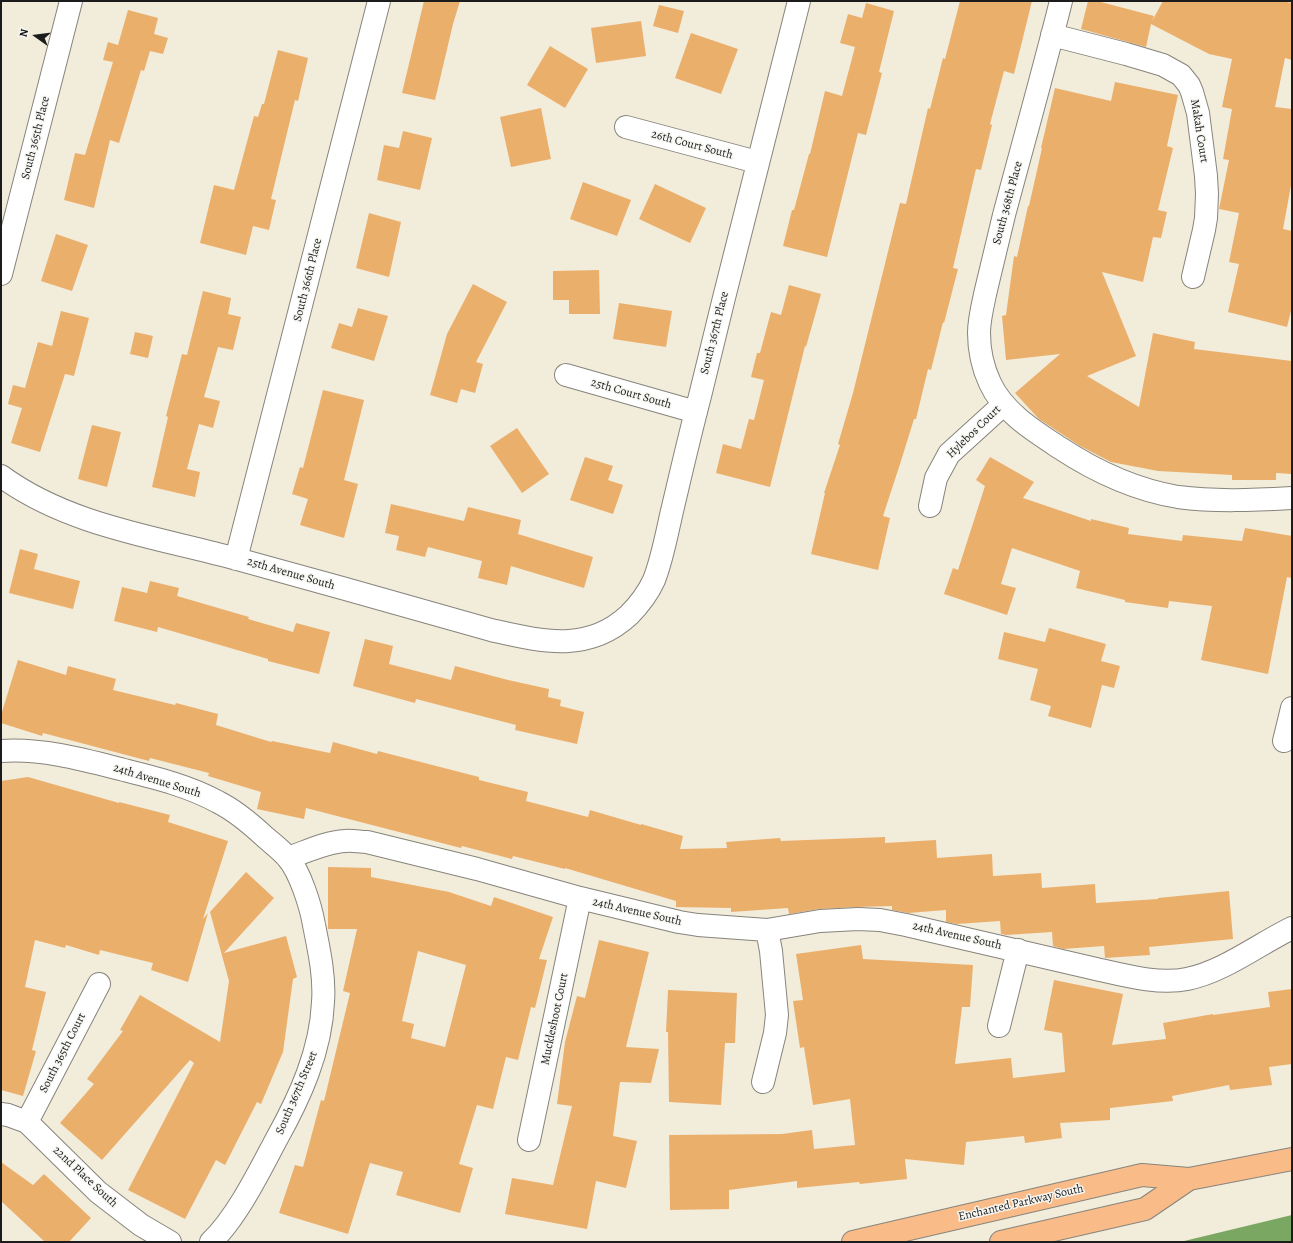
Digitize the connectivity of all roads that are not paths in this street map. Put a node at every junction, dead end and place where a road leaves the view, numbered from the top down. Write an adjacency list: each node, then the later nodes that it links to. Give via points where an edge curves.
1 (71, 1): 8 (street, South 365th Place)
2 (379, 1): 16 (street, South 366th Place)
3 (799, 1): 7 (street, South 367th Place)
4 (1061, 1): 5 (street, South 368th Place)
5 (1052, 35): 9 (street, Makah Court, via 1162,65 1181,75 1189,85 1198,113 1207,194 1204,230); 11 (street, South 368th Place, via 998,238 979,323 979,343 985,370)
6 (626, 127): 7 (street, 26th Court South)
7 (757, 162): 12 (street, South 367th Place)
8 (1, 274)
9 (1193, 277)
10 (566, 375): 12 (street, 25th Court South)
11 (1004, 404): 14 (street, South 368th Place, via 1066,452 1089,466 1134,485 1164,494 1197,499); 15 (street, Hylebos Court, via 949,454 936,478)
12 (696, 412): 17 (street, South 367th Place, via 654,580 644,598 627,616 611,629)
13 (1, 476): 16 (street, 25th Avenue South, via 47,504 90,521)
14 (1292, 498)
15 (930, 506)
16 (236, 559): 17 (street, 25th Avenue South, via 483,628 546,641)
17 (591, 638)
18 (1292, 708): 19 (street)
19 (1284, 741)
20 (1, 751): 21 (street, 24th Avenue South, via 69,757 140,774 191,790 237,814)
21 (288, 858): 22 (street, 24th Avenue South, via 338,841 367,842); 35 (street, South 367th Street, via 300,880 311,910 322,972 324,1000 317,1048 296,1102 280,1134 240,1204)
22 (580, 898): 24 (street, 24th Avenue South, via 698,926); 31 (street, Muckleshoot Court)
23 (1292, 928): 25 (street, 24th Avenue South, via 1210,971 1174,981 1124,975)
24 (767, 930): 25 (street, 24th Avenue South, via 847,919 869,919); 28 (street, via 777,1015)
25 (1018, 950): 27 (street)
26 (99, 984): 30 (street, South 365th Court)
27 (999, 1026)
28 (763, 1082)
29 (1, 1114): 30 (street, 22nd Place South)
30 (27, 1122): 34 (street, 22nd Place South, via 98,1192)
31 (529, 1140)
32 (1292, 1159): 33 (main road, Enchanted Parkway South)
33 (1189, 1179): 36 (main road, Enchanted Parkway South, via 1142,1175); 37 (main road, Enchanted Parkway South, via 1145,1209)
34 (170, 1242)
35 (211, 1242)
36 (853, 1242)
37 (1001, 1242)

